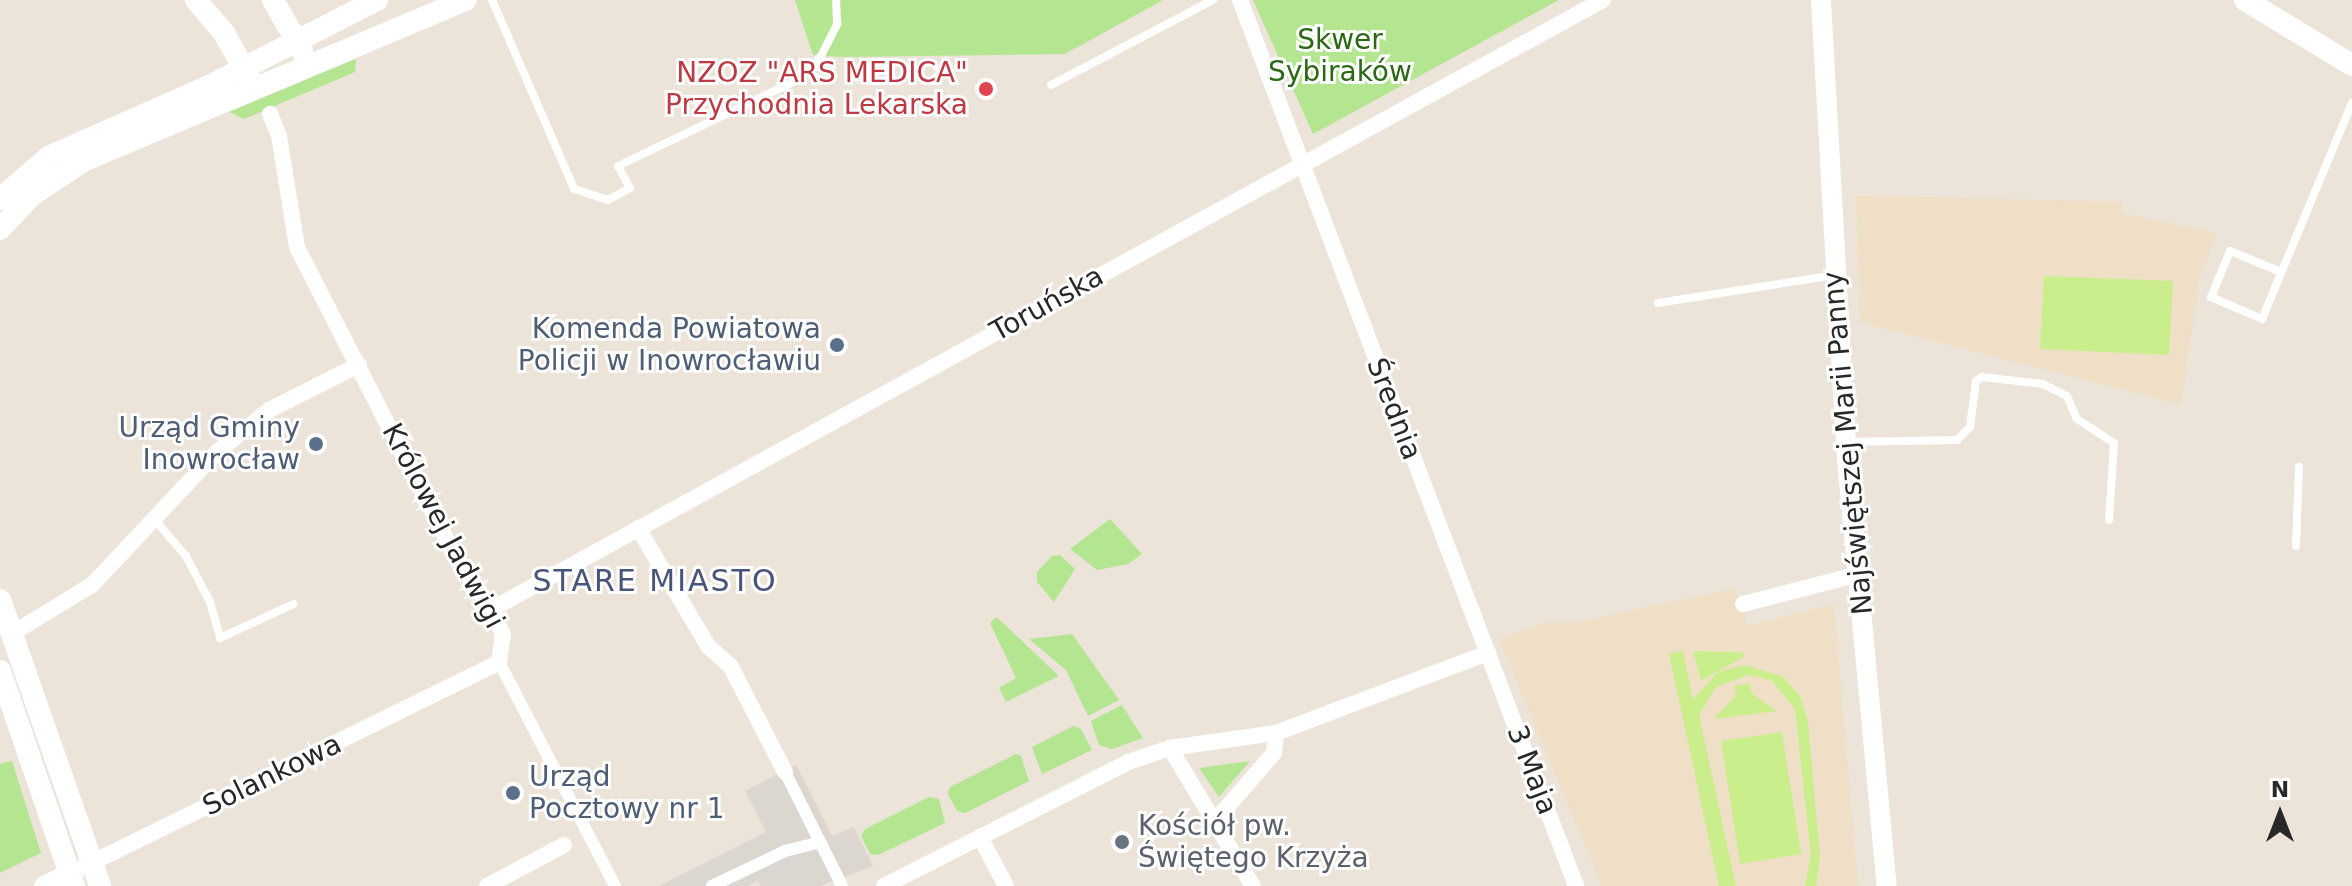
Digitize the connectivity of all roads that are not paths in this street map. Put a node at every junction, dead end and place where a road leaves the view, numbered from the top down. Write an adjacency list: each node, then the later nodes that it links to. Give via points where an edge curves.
1 (196, 0): 15 (main road)
2 (273, 0): 12 (main road)
3 (377, 0): 12 (main road)
4 (466, 0): 14 (main road)
5 (492, 0): 6 (lane, via 574,189 608,200 630,188 618,166 793,82 821,56 837,24)
6 (836, 0)
7 (1213, 0): 16 (lane)
8 (1240, 0): 20 (street, Średnia)
9 (1603, 0): 20 (street, Toruńska)
10 (1821, 0): 24 (street, Najświętszej Marii Panny)
11 (2245, 0): 13 (main road)
12 (297, 40): 14 (main road); 15 (main road)
13 (2352, 65)
14 (310, 66): 17 (main road)
15 (245, 68): 17 (main road); 21 (main road, via 50,156)
16 (1051, 85)
17 (255, 89): 22 (main road, via 65,170)
18 (2352, 103): 23 (lane)
19 (270, 114): 26 (street, Królowej Jadwigi, via 279,136 297,247)
20 (1302, 165): 31 (street, Toruńska); 39 (street, Średnia)
21 (0, 199)
22 (0, 229)
23 (2281, 272): 23 (lane, via 2262,319 2211,297 2230,251)
24 (1834, 275): 25 (lane); 27 (street, Najświętszej Marii Panny)
25 (1658, 303)
26 (359, 365): 29 (street, via 269,410 217,452); 37 (street, Królowej Jadwigi, via 456,558)
27 (1846, 442): 30 (lane, via 1957,440 1970,427 1976,381 1982,377 2043,384 2067,396 2077,419 2114,443); 33 (street, Najświętszej Marii Panny)
28 (2299, 467): 32 (lane)
29 (154, 519): 35 (lane, via 186,556 210,602 220,638); 38 (street, via 92,585)
30 (2109, 520)
31 (638, 528): 37 (street, Toruńska); 44 (street, via 708,646 731,667)
32 (2296, 546)
33 (1859, 574): 36 (street); 61 (street, Najświętszej Marii Panny)
34 (0, 600): 38 (main road)
35 (294, 604)
36 (1743, 604)
37 (492, 609): 40 (street, Królowej Jadwigi, via 503,635)
38 (7, 636): 49 (main road)
39 (1488, 653): 42 (street); 60 (street, 3 Maja)
40 (499, 662): 49 (street, Solankowa); 54 (street, Królowej Jadwigi)
41 (0, 671): 50 (main road)
42 (1276, 733): 43 (street); 45 (street, via 1274,753)
43 (1170, 748): 45 (street); 46 (street, via 1109,770)
44 (785, 772): 47 (street)
45 (1215, 821): 59 (street)
46 (980, 837): 57 (street); 58 (street)
47 (820, 842): 55 (street, via 785,851); 56 (street)
48 (564, 845): 53 (street)
49 (92, 864): 50 (street, Solankowa); 52 (main road)
50 (72, 880): 51 (street, Solankowa)
51 (44, 886)
52 (100, 886)
53 (487, 886)
54 (615, 886)
55 (712, 886)
56 (842, 886)
57 (884, 886)
58 (1006, 886)
59 (1253, 886)
60 (1576, 886)
61 (1887, 886)

